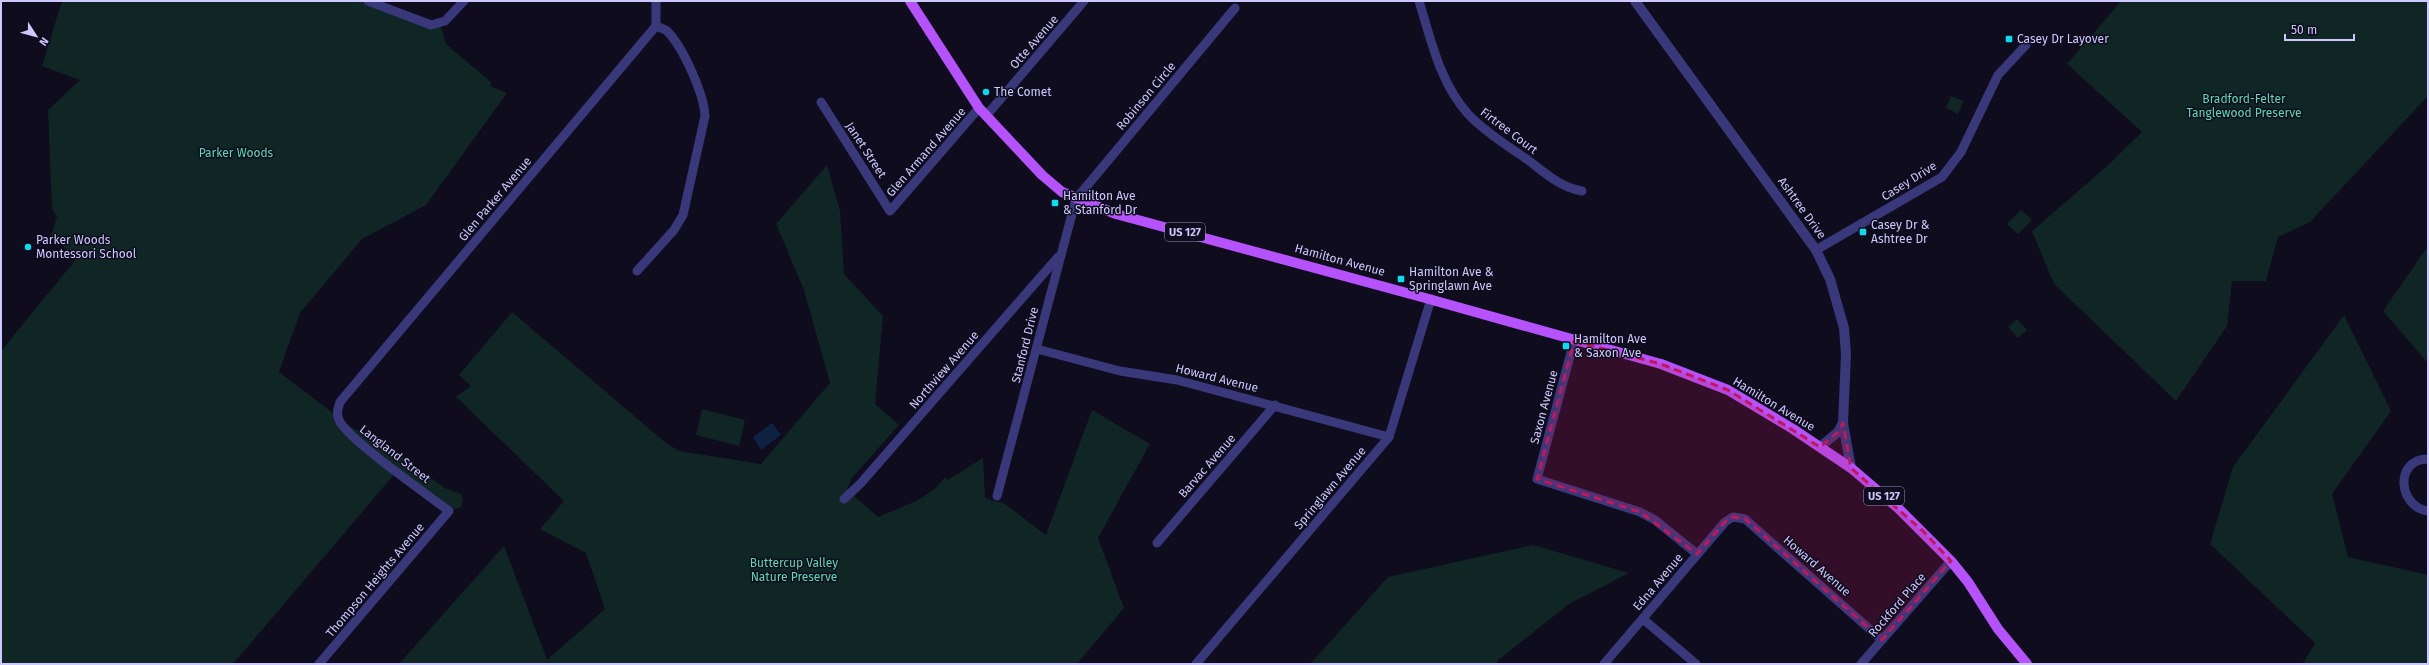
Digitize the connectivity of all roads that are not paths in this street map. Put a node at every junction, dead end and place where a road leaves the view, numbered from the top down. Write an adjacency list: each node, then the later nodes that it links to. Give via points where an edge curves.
1 (368, 1): 2 (street, via 431,25 445,21)
2 (464, 1)
3 (656, 1): 9 (street)
4 (910, 1): 12 (main road, Hamilton Avenue / US 127)
5 (1084, 1): 12 (street, Otte Avenue)
6 (1419, 1): 13 (street, Firtree Court, via 1440,70 1468,115 1564,186)
7 (1635, 1): 16 (street, Ashtree Drive)
8 (1235, 8): 14 (street, Robinson Circle)
9 (656, 26): 18 (street, via 666,30 674,40 698,86 705,116 681,219); 23 (street, Glen Parker Avenue, via 343,398)
10 (2026, 45): 16 (street, Casey Drive, via 1998,75 1959,156 1942,176)
11 (821, 102): 15 (street, Janet Street)
12 (983, 112): 14 (main road, Hamilton Avenue / US 127, via 1042,175 1062,192); 15 (street, Glen Armand Avenue)
13 (1582, 191)
14 (1076, 199): 17 (street, Stanford Drive); 19 (main road, Hamilton Avenue / US 127, via 1116,214)
15 (890, 211)
16 (1816, 250): 24 (street, Ashtree Drive, via 1830,279 1844,328 1846,354)
17 (1059, 255): 21 (street, Stanford Drive); 30 (street, Northview Avenue, via 861,483)
18 (637, 270)
19 (1431, 299): 20 (main road, Hamilton Avenue / US 127); 25 (street, Springlawn Avenue)
20 (1574, 341): 26 (main road, Hamilton Avenue / US 127, via 1660,364 1728,390); 35 (street, Saxon Avenue, via 1537,479 1640,512)
21 (1037, 349): 22 (street, Howard Avenue, via 1120,371 1177,380); 29 (street, Stanford Drive)
22 (1275, 406): 25 (street, Howard Avenue); 34 (street, Barvac Avenue)
23 (338, 408): 31 (street, Langland Street, via 340,422 352,436)
24 (1843, 423): 26 (street, via 1838,432); 28 (street, Ashtree Drive)
25 (1389, 437): 40 (street, Springlawn Avenue)
26 (1820, 447): 28 (main road, Hamilton Avenue / US 127)
27 (2428, 459): 32 (street, via 2415,462 2405,471 2403,483 2406,496 2413,504)
28 (1851, 468): 36 (main road, Hamilton Avenue / US 127, via 1924,532)
29 (997, 496)
30 (844, 499)
31 (449, 511): 39 (street, Thompson Heights Avenue)
32 (2428, 511)
33 (1733, 517): 35 (street, Edna Avenue, via 1725,522); 38 (street, Howard Avenue, via 1745,519)
34 (1157, 543)
35 (1697, 554): 37 (street, Edna Avenue)
36 (1951, 561): 38 (street, Rockford Place); 44 (main road, Hamilton Avenue / US 127, via 1968,582 1998,629)
37 (1643, 619): 41 (street, Edna Avenue); 42 (street)
38 (1882, 640): 43 (street, Rockford Place)
39 (319, 664)
40 (1196, 664)
41 (1604, 664)
42 (1696, 664)
43 (1861, 664)
44 (2027, 664)

